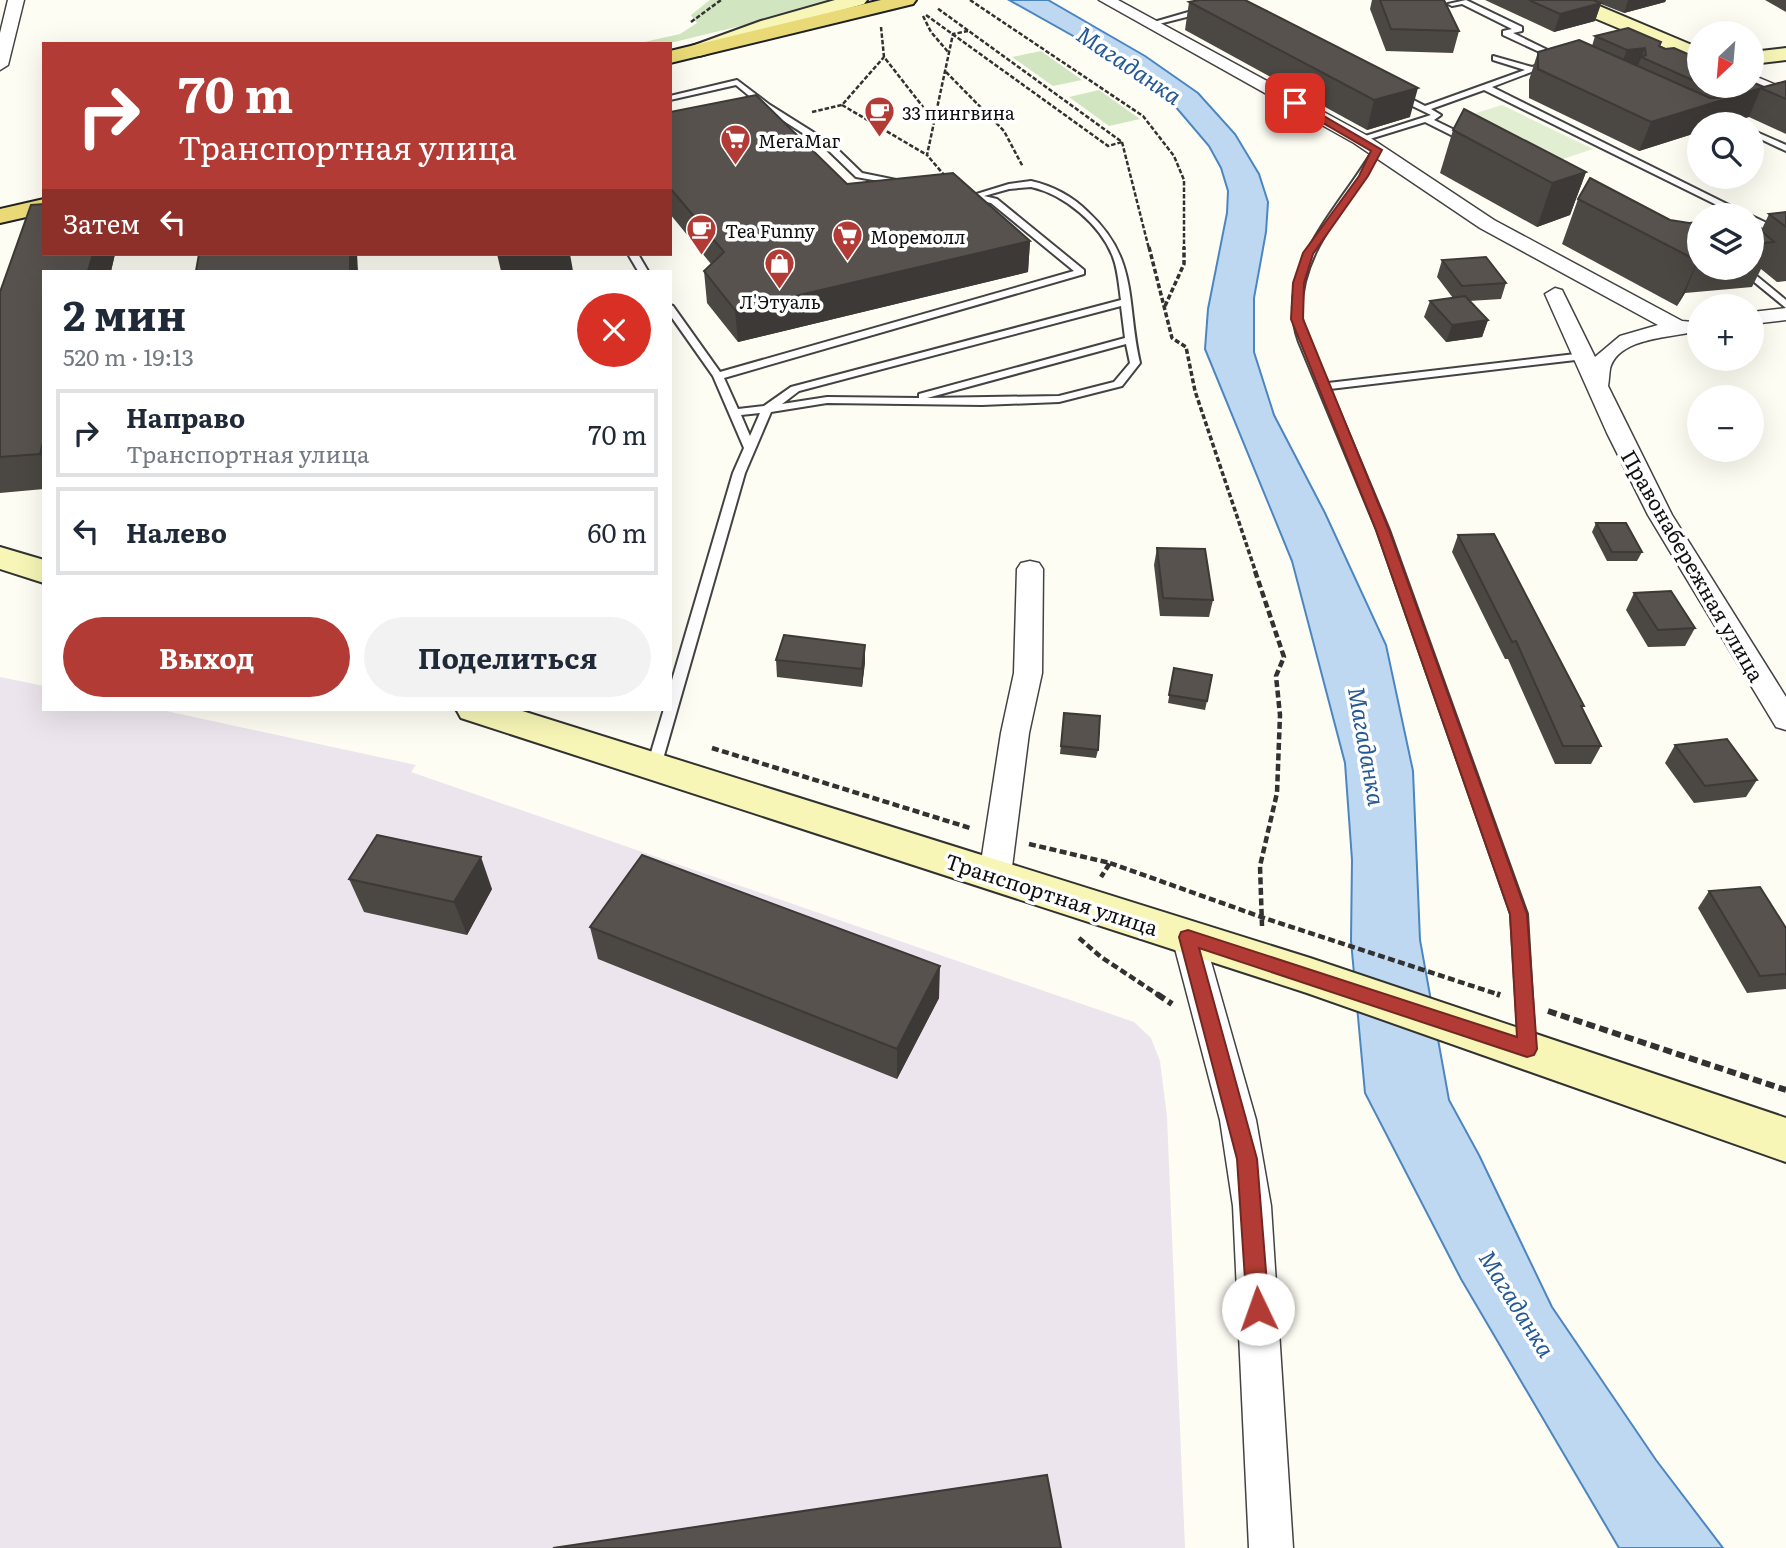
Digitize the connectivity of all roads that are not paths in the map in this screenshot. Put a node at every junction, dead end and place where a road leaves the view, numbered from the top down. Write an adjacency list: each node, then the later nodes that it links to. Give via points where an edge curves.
1 (16, 0): 17 (street)
2 (906, 0): 6 (main road)
3 (1107, 0): 9 (street)
4 (1568, 0): 10 (main road)
5 (1221, 3): 8 (lane); 9 (lane)
6 (865, 4): 12 (main road)
7 (1452, 4): 15 (lane, via 1463,2 1519,29 1506,33)
8 (1231, 12)
9 (1151, 24): 29 (street)
10 (1687, 51)
11 (1786, 54): 13 (main road)
12 (672, 57)
13 (1764, 57)
14 (1496, 58): 18 (lane)
15 (1561, 58): 16 (lane); 18 (lane)
16 (1572, 64)
17 (0, 65)
18 (1534, 69): 20 (lane)
19 (1764, 85): 22 (street)
20 (1485, 87): 26 (lane); 36 (lane)
21 (1388, 91): 26 (lane)
22 (1786, 95)
23 (672, 98): 24 (lane, via 737,82)
24 (768, 107): 25 (lane); 33 (lane, via 829,146 859,174)
25 (755, 109)
26 (1424, 109): 27 (lane, via 1437,115)
27 (1426, 119): 29 (lane); 30 (lane)
28 (1764, 138): 31 (lane)
29 (1360, 139): 32 (street)
30 (1474, 144)
31 (1786, 148)
32 (1377, 150): 51 (street, via 1487,224); 57 (lane, via 1308,253 1299,283 1297,319)
33 (919, 185)
34 (943, 189): 35 (lane)
35 (974, 196): 46 (lane, via 1033,184 1073,205 1096,222 1117,254); 55 (lane, via 994,201 1081,272)
36 (1720, 203)
37 (42, 206): 38 (main road)
38 (0, 216)
39 (1786, 224): 41 (lane)
40 (1764, 225): 41 (lane)
41 (1773, 230): 42 (lane); 43 (lane)
42 (1764, 234)
43 (1786, 234)
44 (1756, 280): 47 (lane)
45 (1555, 294): 54 (street, Правонабережная улица)
46 (1125, 302): 53 (lane); 59 (lane, via 795,388)
47 (1786, 305)
48 (672, 311): 55 (lane)
49 (1786, 314): 50 (street)
50 (1764, 317)
51 (1687, 325)
52 (1687, 326): 56 (street, via 1646,334 1612,351 1598,366)
53 (1129, 340): 58 (lane); 58 (lane, via 1135,363 1118,384 1059,399)
54 (1584, 356): 56 (street, Правонабережная улица); 57 (lane)
55 (718, 376): 60 (lane)
56 (1598, 384): 68 (street, Правонабережная улица, via 1612,424 1661,516)
57 (1324, 387): 72 (lane, via 1383,530 1519,914)
58 (908, 400): 59 (lane, via 827,400)
59 (767, 410): 60 (lane); 61 (lane)
60 (734, 413): 61 (lane)
61 (749, 447): 65 (lane)
62 (0, 558): 64 (main road)
63 (1030, 569): 70 (street, via 1028,673)
64 (42, 571)
65 (672, 702)
66 (480, 711): 69 (main road, Транспортная улица)
67 (669, 711): 69 (lane)
68 (1786, 720)
69 (654, 766): 70 (main road, Транспортная улица)
70 (995, 875): 71 (main road, Транспортная улица)
71 (1188, 937): 72 (main road, Транспортная улица); 74 (street, via 1247,1159)
72 (1527, 1049): 73 (main road, Транспортная улица)
73 (1786, 1140)
74 (1271, 1548)

